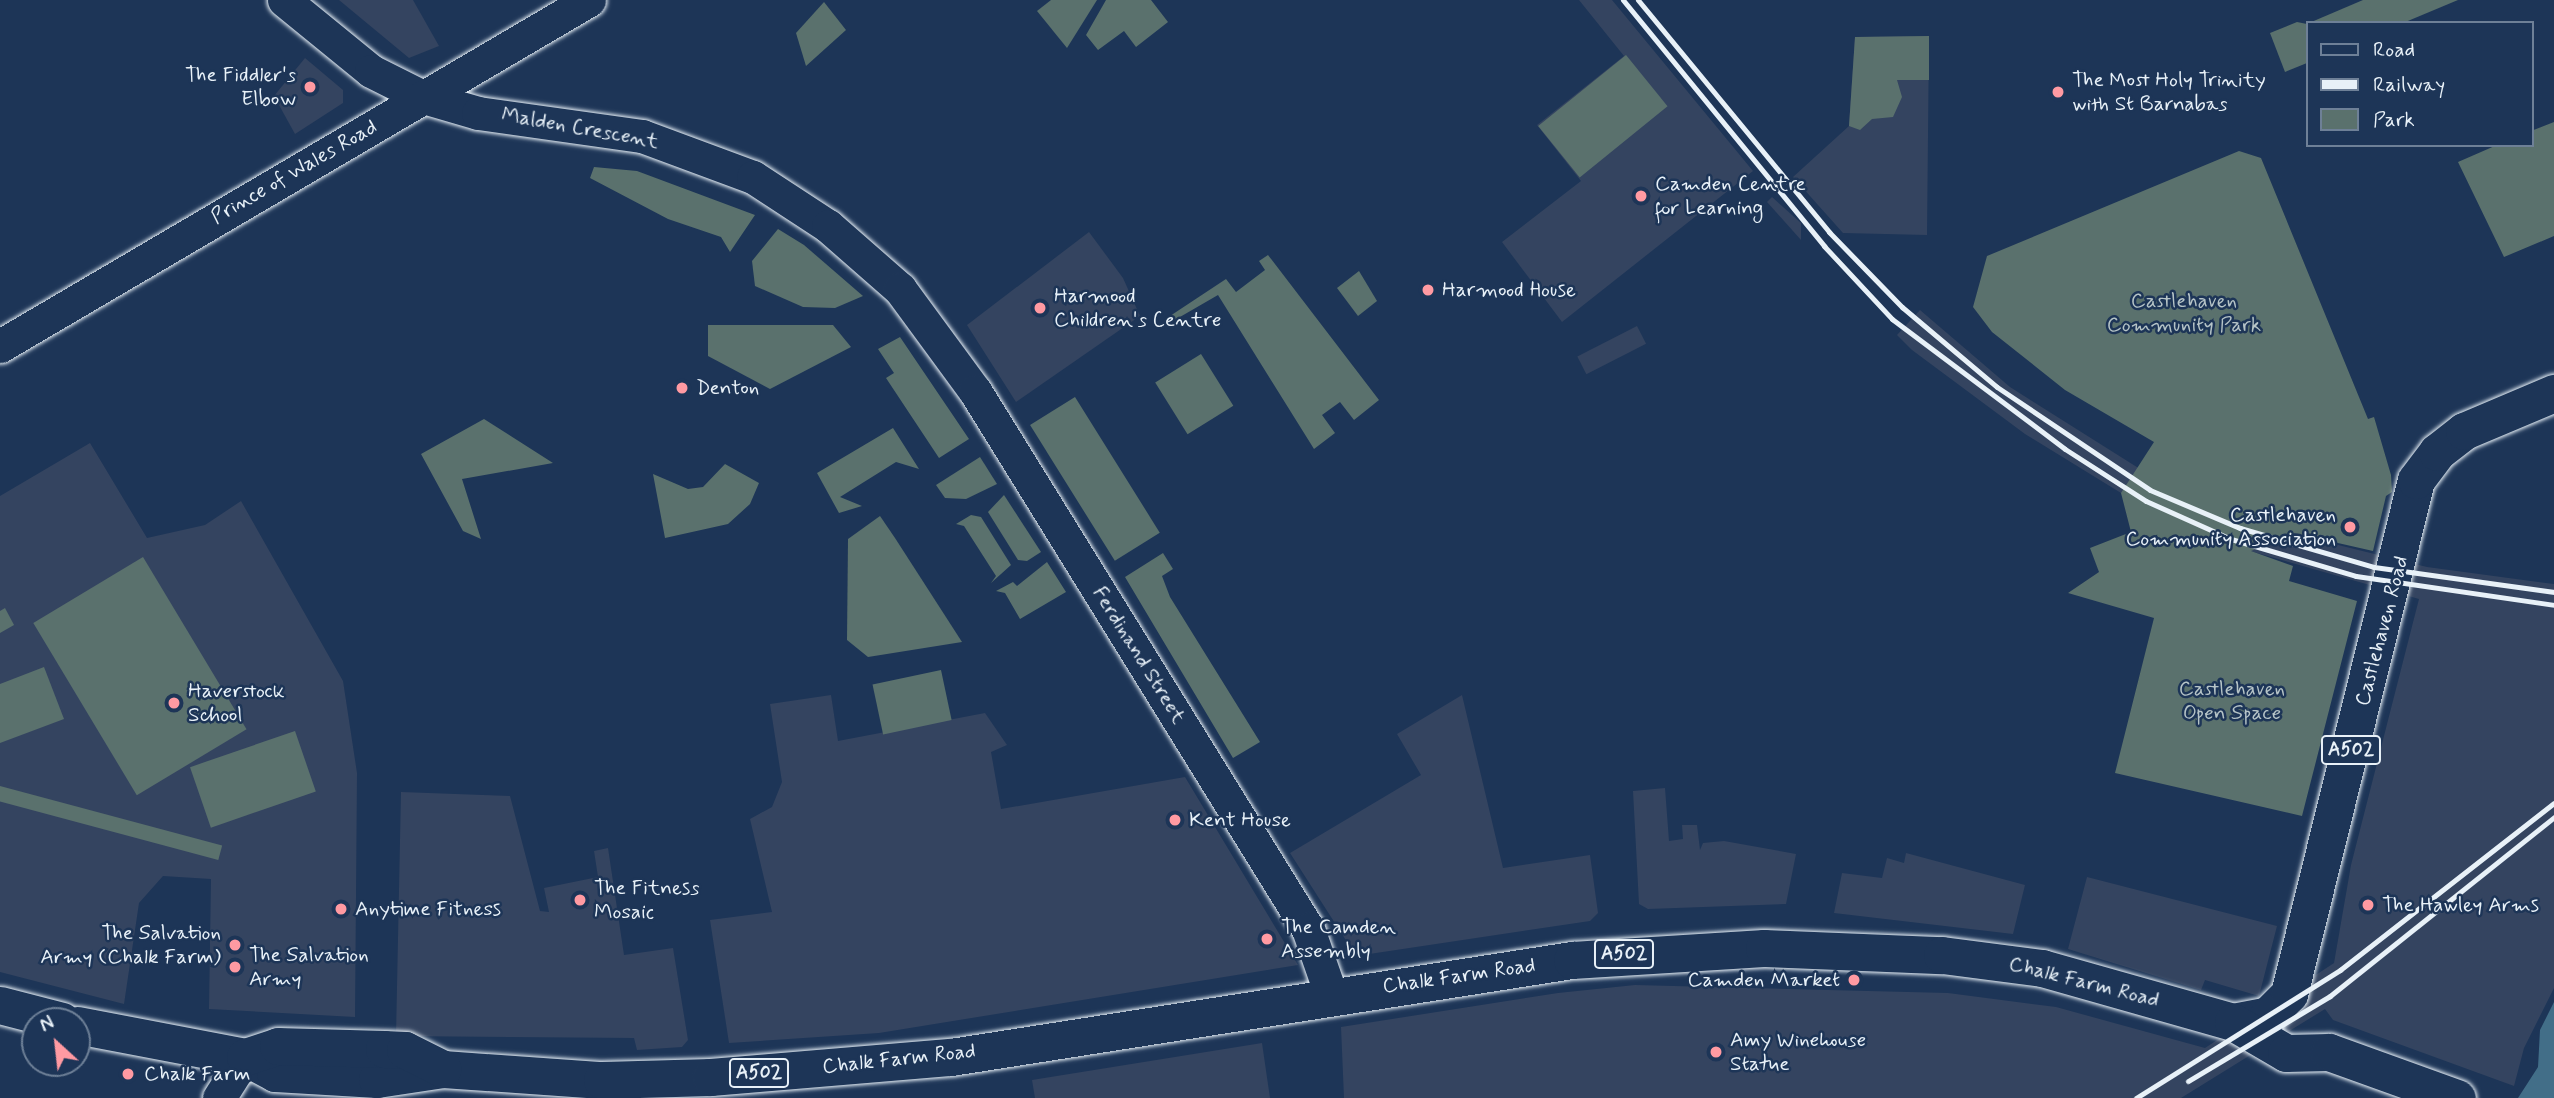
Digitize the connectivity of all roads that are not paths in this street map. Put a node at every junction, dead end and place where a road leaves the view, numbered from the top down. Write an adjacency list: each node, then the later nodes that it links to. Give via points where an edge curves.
1 (284, 0): 3 (main road, Malden Crescent, via 371,71)
2 (589, 0): 3 (main road, Prince of Wales Road)
3 (424, 97): 4 (main road, Malden Crescent, via 478,113 642,136 753,177 828,226 900,289); 5 (main road, Prince of Wales Road)
4 (928, 325): 8 (main road, Ferdinand Street, via 1317,944)
5 (0, 346)
6 (2554, 393): 7 (main road, Castlehaven Road / A502, via 2473,426 2437,452 2416,480)
7 (2289, 994): 11 (main road, A502, via 2268,1015); 13 (main road, A502, via 2297,1026)
8 (1331, 995): 11 (main road, Chalk Farm Road / A502, via 1572,960 1764,948 1995,960 2092,980); 14 (main road, Chalk Farm Road / A502, via 951,1057 621,1080 370,1064 275,1073)
9 (0, 1005): 10 (main road)
10 (21, 1010)
11 (2233, 1022): 13 (main road, Chalk Farm Road / A502, via 2286,1052)
12 (91, 1028): 14 (main road, A502)
13 (2329, 1052): 16 (main road, Chalk Farm Road / A502)
14 (245, 1057): 15 (main road)
15 (219, 1098)
16 (2457, 1098)

